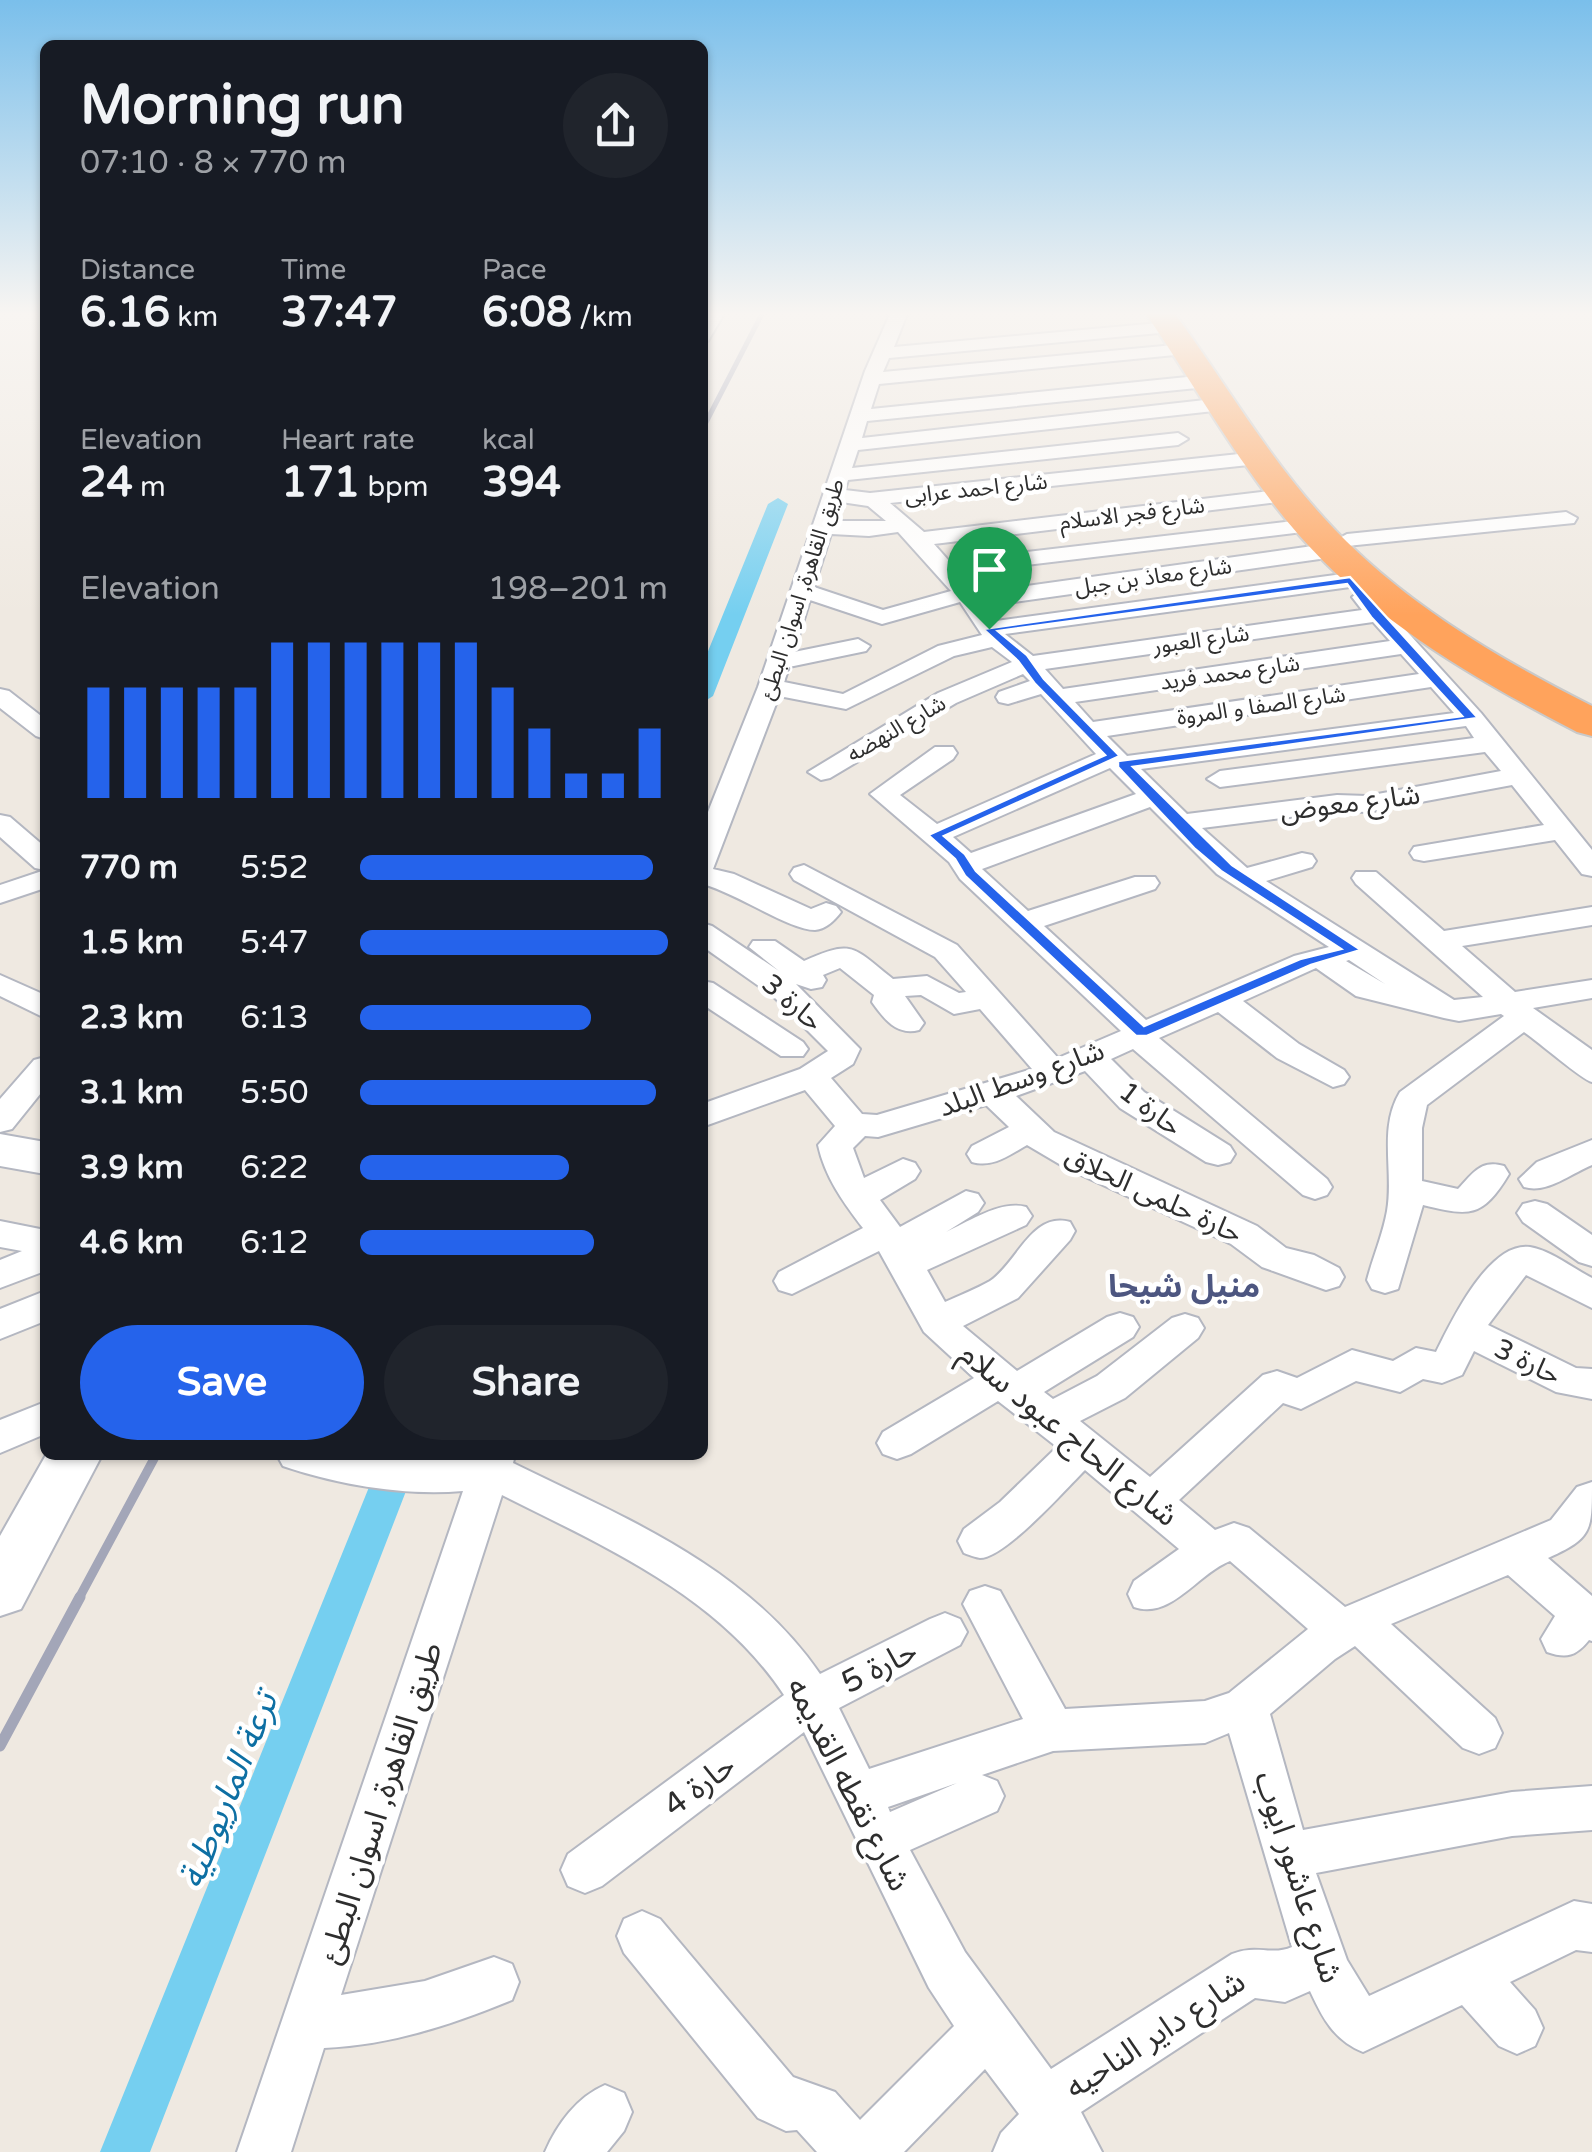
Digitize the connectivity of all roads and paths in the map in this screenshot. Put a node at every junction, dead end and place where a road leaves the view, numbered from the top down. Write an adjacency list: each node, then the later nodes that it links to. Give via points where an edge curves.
1 (860, 414): 8 (street, طريق القاهرة, اسوان البطئ)
2 (965, 414): 8 (street)
3 (1119, 414): 6 (street)
4 (1230, 414): 9 (highway)
5 (1241, 414): 17 (highway, via 1294,477)
6 (1101, 429)
7 (1178, 439): 11 (street)
8 (850, 444): 11 (street, طريق القاهرة, اسوان البطئ)
9 (1258, 458): 12 (highway); 15 (street, شارع احمد عرابى)
10 (1190, 482): 15 (street)
11 (836, 485): 14 (street, طريق القاهرة, اسوان البطئ); 15 (street)
12 (1286, 495): 15 (street, شارع فجر الاسلام); 17 (highway)
13 (1566, 518): 17 (street)
14 (823, 527): 15 (street); 18 (street, طريق القاهرة, اسوان البطئ)
15 (910, 534): 16 (street); 17 (street); 19 (street)
16 (1079, 536)
17 (1336, 551): 19 (street); 19 (street, شارع معاذ بن جبل); 20 (street); 30 (highway); 32 (highway, via 1440,634)
18 (802, 590): 19 (street, via 882,617); 24 (street, طريق القاهرة, اسوان البطئ)
19 (980, 615): 21 (street); 26 (street); 27 (street, via 946,651 846,702)
20 (1376, 615): 23 (street); 26 (street, شارع العبور)
21 (924, 628)
22 (858, 646): 24 (street)
23 (1405, 646): 25 (street); 26 (street, شارع محمد فريد)
24 (778, 662): 27 (street, طريق القاهرة, اسوان البطئ)
25 (1436, 679): 31 (street); 34 (street, شارع الصفا و المروة)
26 (1041, 683): 29 (street); 34 (street); 38 (street, شارع النهضه, via 947,698)
27 (770, 688): 45 (street, طريق القاهرة, اسوان البطئ)
28 (0, 696): 33 (street)
29 (1008, 697)
30 (1592, 706)
31 (1472, 718): 35 (street); 37 (street)
32 (1592, 723)
33 (40, 727)
34 (1087, 731): 37 (street)
35 (1492, 743): 39 (street); 40 (street)
36 (944, 753): 44 (street, via 882,792)
37 (1118, 760): 41 (street); 44 (street)
38 (821, 772)
39 (1519, 776): 43 (street, شارع معوض, via 1367,804); 46 (street)
40 (1220, 779)
41 (1154, 797): 43 (street); 50 (street)
42 (0, 823): 47 (street)
43 (1178, 823): 54 (street)
44 (935, 835): 50 (street)
45 (708, 848)
46 (1576, 850): 49 (street)
47 (40, 858)
48 (1302, 861): 54 (street)
49 (1434, 861)
50 (966, 865): 60 (street)
51 (804, 874): 70 (street, via 877,904 946,951)
52 (708, 876): 57 (street, via 814,921)
53 (1366, 878): 62 (street)
54 (1242, 879): 64 (street)
55 (1145, 883): 60 (street)
56 (708, 896): 59 (street)
57 (826, 912)
58 (1592, 916): 62 (street)
59 (751, 917)
60 (1022, 922): 76 (street)
61 (708, 936): 82 (street, حارة 3, via 784,988 844,1048)
62 (1439, 941): 74 (street)
63 (764, 947): 67 (street, via 806,977 846,956)
64 (1353, 950): 65 (street, شارع وسط البلد); 72 (street)
65 (1320, 957): 71 (street, شارع وسط البلد); 72 (street, via 1367,988)
66 (0, 984): 73 (street)
67 (891, 989): 70 (street, via 927,985 954,1004); 75 (street, via 888,1002)
68 (1592, 989): 74 (street)
69 (708, 994): 77 (street)
70 (986, 998): 79 (street)
71 (1220, 998): 76 (street, شارع وسط البلد); 83 (street)
72 (1430, 1002): 74 (street, via 1459,1011)
73 (40, 1005)
74 (1518, 1010): 80 (street); 97 (street, via 1412,1100 1406,1114)
75 (908, 1024)
76 (1139, 1034): 78 (street, شارع وسط البلد); 96 (street)
77 (792, 1048)
78 (1088, 1056): 79 (street, شارع وسط البلد); 92 (street, حارة 1, via 1132,1100)
79 (1053, 1072): 84 (street, شارع وسط البلد)
80 (1592, 1072)
81 (40, 1073): 86 (street)
82 (810, 1076): 85 (street); 87 (street)
83 (1333, 1076)
84 (993, 1094): 87 (street, شارع وسط البلد, via 878,1126); 88 (street, حارة حلمى الحلاق)
85 (708, 1114)
86 (0, 1120)
87 (856, 1126): 98 (street, شارع الحاج عبود سلام, via 835,1144 841,1172)
88 (1030, 1130): 91 (street); 108 (street, حارة حلمى الحلاق, via 1078,1160 1244,1235 1275,1258)
89 (0, 1150): 93 (street)
90 (1592, 1151): 105 (street, via 1555,1163 1535,1196)
91 (984, 1154)
92 (1218, 1154)
93 (40, 1157)
94 (903, 1171): 98 (street)
95 (1492, 1174): 97 (street, via 1466,1203)
96 (1315, 1187)
97 (1406, 1188): 109 (street)
98 (858, 1197): 104 (street, شارع الحاج عبود سلام)
99 (966, 1203): 104 (street)
100 (1014, 1216): 104 (street)
101 (1057, 1231): 113 (street, via 1005,1288)
102 (0, 1234): 103 (street)
103 (40, 1242)
104 (895, 1248): 110 (street); 113 (street, شارع الحاج عبود سلام)
105 (1592, 1253)
106 (40, 1258): 107 (street)
107 (0, 1275)
108 (1326, 1277)
109 (1385, 1280)
110 (792, 1282)
111 (1592, 1295): 117 (street, via 1522,1260)
112 (40, 1307): 114 (street)
113 (937, 1322): 119 (street, شارع الحاج عبود سلام)
114 (0, 1325)
115 (1120, 1327): 119 (street)
116 (1185, 1328): 121 (street, via 1111,1387)
117 (1466, 1331): 118 (street, حارة 3, via 1570,1382); 129 (street, via 1445,1367 1420,1362 1400,1376 1359,1364 1301,1394 1277,1386)
118 (1592, 1384)
119 (1006, 1387): 121 (street, شارع الحاج عبود سلام); 123 (street)
120 (40, 1419): 122 (street)
121 (1048, 1420): 124 (street, شارع الحاج عبود سلام)
122 (0, 1437)
123 (897, 1444)
124 (1083, 1446): 129 (street, شارع الحاج عبود سلام); 131 (street)
125 (71, 1460): 130 (street)
126 (323, 1460): 127 (street, via 431,1478 461,1477)
127 (493, 1463): 140 (street, شارع نقطه القديمه, via 727,1601 784,1658); 155 (street, طريق القاهرة, اسوان البطئ)
128 (1592, 1499): 133 (street, via 1566,1532)
129 (1151, 1501): 132 (street, شارع الحاج عبود سلام)
130 (17, 1538): 134 (street)
131 (979, 1541)
132 (1210, 1550): 135 (street); 138 (street, via 1234,1540)
133 (1514, 1554): 137 (street); 138 (street)
134 (0, 1591)
135 (1149, 1594)
136 (985, 1604): 142 (street)
137 (1579, 1625)
138 (1350, 1626): 141 (street); 143 (street)
139 (946, 1632): 140 (street, حارة 5)
140 (812, 1700): 144 (street, شارع نقطه القديمه); 149 (street, حارة 4)
141 (1245, 1707): 142 (street, via 1205,1722); 148 (street, شارع عاشور ايوب)
142 (1053, 1730): 144 (street)
143 (1479, 1733)
144 (858, 1795): 147 (street, شارع نقطه القديمه)
145 (980, 1796): 147 (street)
146 (1592, 1808): 148 (street, via 1512,1814)
147 (879, 1840): 157 (street, شارع نقطه القديمه, via 947,1970)
148 (1287, 1856): 152 (street, شارع عاشور ايوب)
149 (586, 1870)
150 (1592, 1928): 153 (street, شارع عاشور ايوب, via 1574,1925)
151 (642, 1936): 160 (street, via 778,2099 814,2106)
152 (1320, 1960): 153 (street, شارع عاشور ايوب, via 1352,2020 1364,2026); 158 (street, شارع داير الناحيه, via 1285,1977 1250,1972)
153 (1470, 1975): 156 (street)
154 (494, 1982): 155 (street, via 402,2015)
155 (307, 2023): 159 (street, طريق القاهرة, اسوان البطئ)
156 (1517, 2028)
157 (987, 2030): 158 (street, شارع نقطه القديمه); 161 (street)
158 (1048, 2131)
159 (264, 2152)
160 (852, 2152)
161 (866, 2152)

